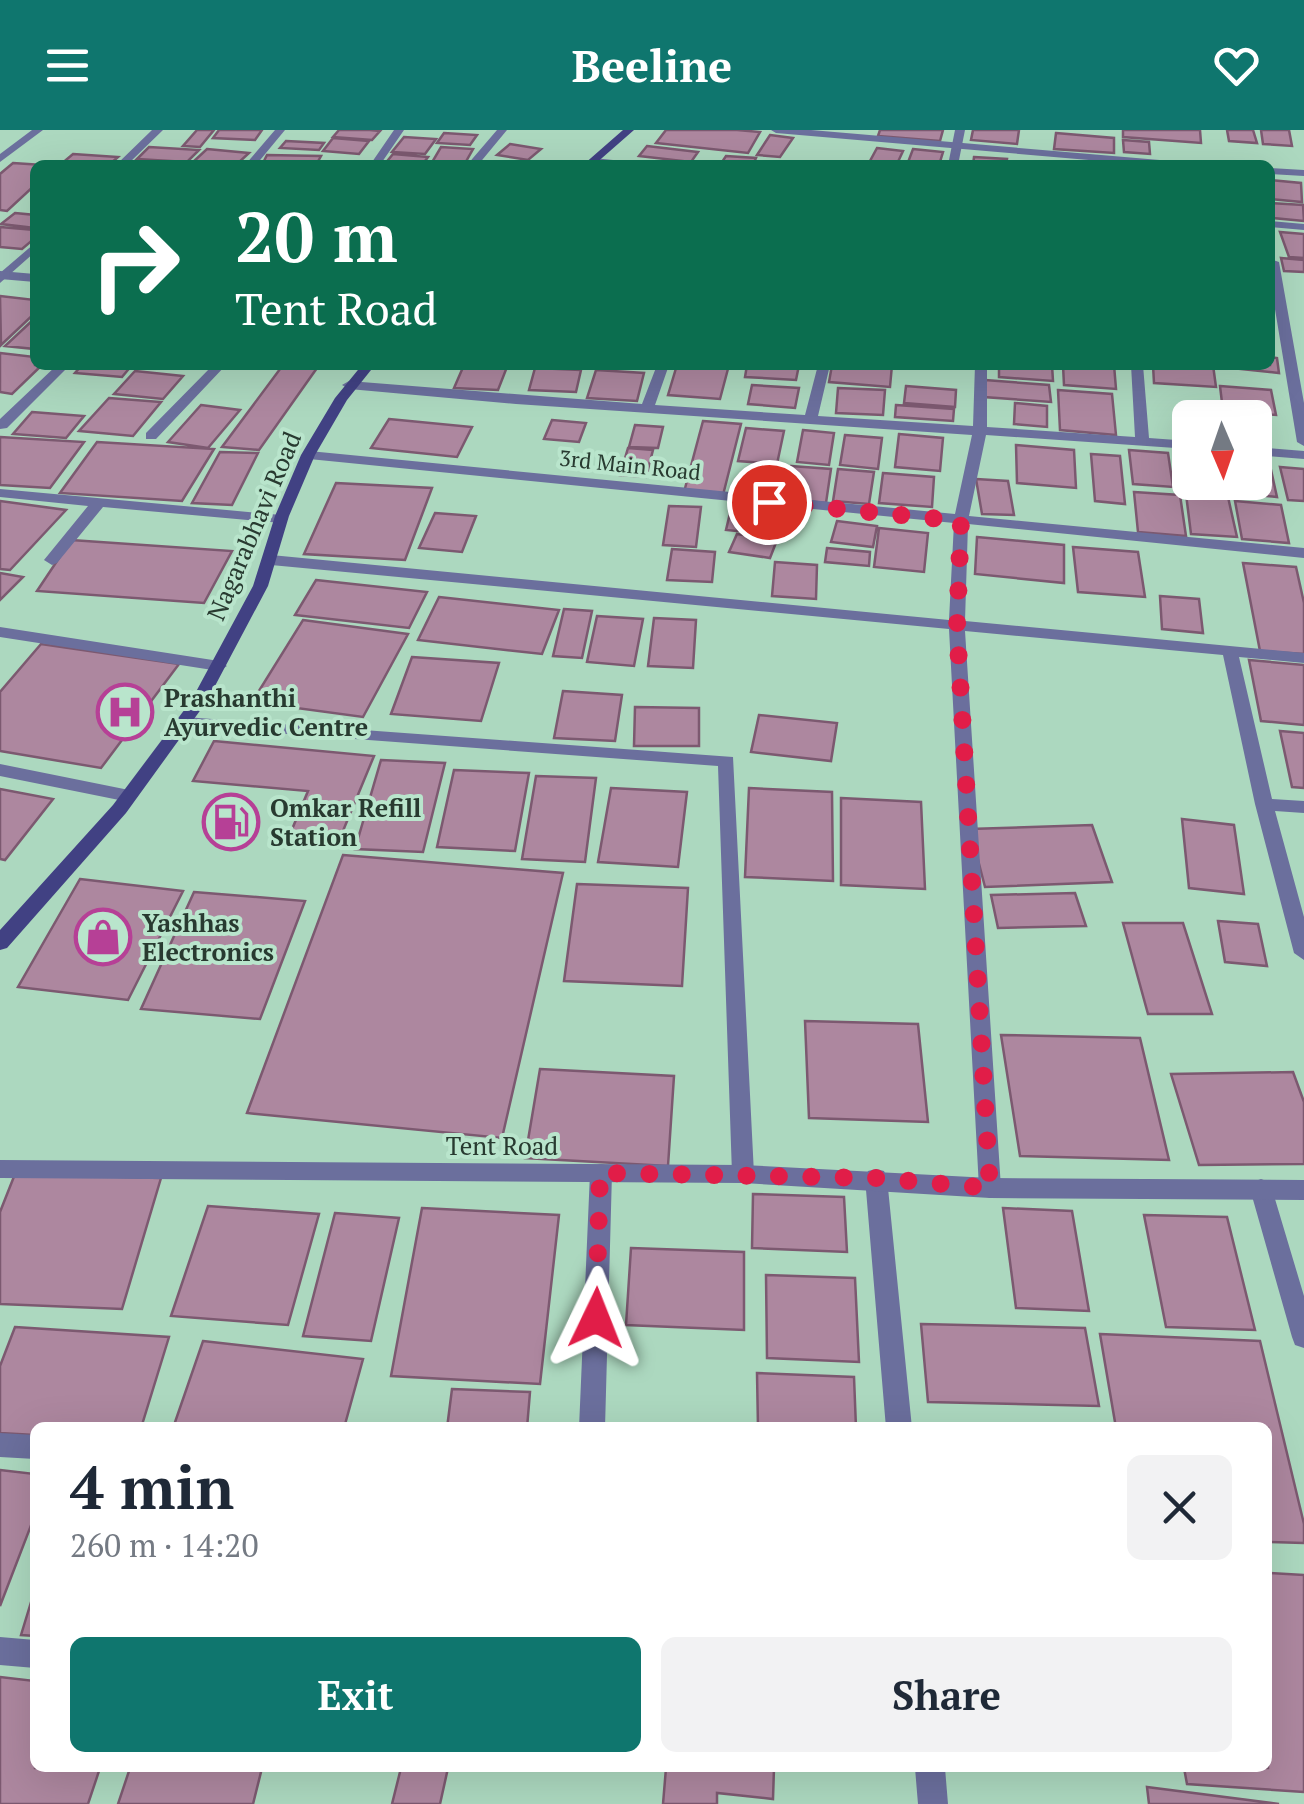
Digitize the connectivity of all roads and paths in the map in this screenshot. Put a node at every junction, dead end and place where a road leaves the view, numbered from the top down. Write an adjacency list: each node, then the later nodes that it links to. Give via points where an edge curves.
1 (38, 130): 10 (street)
2 (158, 130): 11 (street)
3 (280, 130): 12 (street)
4 (399, 130): 13 (street)
5 (502, 130): 14 (street)
6 (630, 130): 15 (main road)
7 (776, 130): 9 (street)
8 (960, 130): 9 (street)
9 (955, 148): 16 (street); 17 (street)
10 (0, 159)
11 (126, 160)
12 (254, 160)
13 (378, 160)
14 (476, 160)
15 (594, 160)
16 (954, 160)
17 (1116, 160)
18 (1275, 170): 19 (street)
19 (1304, 173)
20 (1275, 224): 21 (street)
21 (1304, 226)
22 (30, 251): 24 (street)
23 (1275, 274): 40 (street)
24 (2, 276): 25 (street)
25 (30, 278)
26 (59, 370): 36 (street)
27 (215, 370): 38 (street)
28 (364, 370): 33 (main road, Nagarabhavi Road)
29 (661, 370): 34 (street)
30 (823, 370): 35 (street)
31 (981, 370): 37 (street)
32 (1137, 370): 39 (street)
33 (349, 385): 34 (street); 43 (main road, Nagarabhavi Road)
34 (647, 409): 35 (street)
35 (811, 418): 37 (street)
36 (2, 425)
37 (980, 430): 39 (street); 48 (street)
38 (151, 436)
39 (1142, 440): 41 (street)
40 (1304, 442)
41 (1172, 443)
42 (1272, 452): 44 (street)
43 (309, 455): 47 (main road, Nagarabhavi Road); 48 (street, 3rd Main Road)
44 (1304, 455)
45 (0, 493): 46 (street)
46 (99, 502): 47 (street); 50 (street)
47 (281, 519): 51 (main road, Nagarabhavi Road)
48 (961, 521): 49 (street, 3rd Main Road); 52 (street)
49 (1304, 554)
50 (52, 560)
51 (271, 560): 52 (street); 56 (main road, Nagarabhavi Road)
52 (957, 628): 54 (street); 68 (street)
53 (0, 632): 56 (street)
54 (1230, 651): 55 (street); 60 (street)
55 (1304, 658)
56 (219, 666): 57 (main road, Nagarabhavi Road)
57 (186, 722): 59 (main road, Nagarabhavi Road); 66 (street, via 727,761)
58 (0, 770): 59 (street)
59 (129, 796): 62 (main road, Nagarabhavi Road)
60 (1264, 804): 61 (street); 63 (street)
61 (1304, 807)
62 (0, 943)
63 (1304, 952)
64 (0, 1169): 65 (street, Tent Road)
65 (600, 1173): 66 (street, Tent Road); 72 (street)
66 (744, 1174): 67 (street, Tent Road)
67 (876, 1178): 68 (street, Tent Road); 73 (street)
68 (990, 1188): 69 (street, Tent Road)
69 (1261, 1189): 70 (street, Tent Road); 71 (street)
70 (1304, 1190)
71 (1304, 1337)
72 (592, 1422)
73 (898, 1422)
74 (0, 1445): 75 (street)
75 (30, 1447)
76 (0, 1651): 77 (street)
77 (30, 1654)
78 (930, 1772): 79 (street)
79 (934, 1804)

